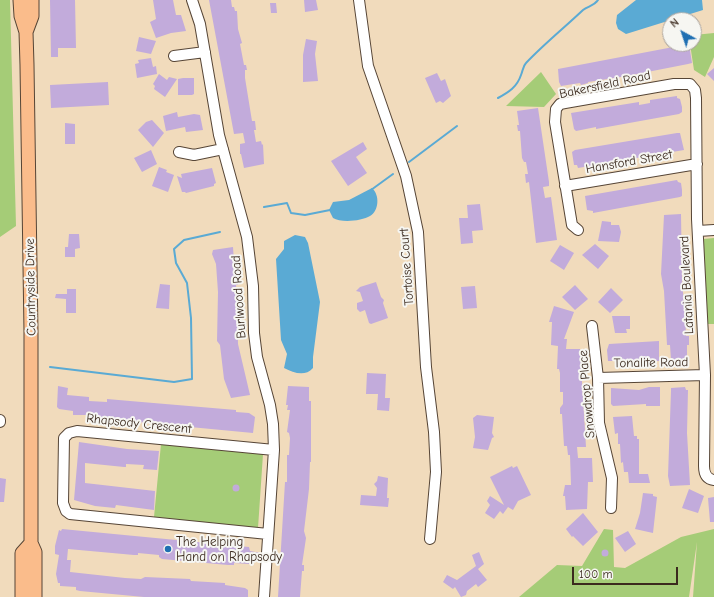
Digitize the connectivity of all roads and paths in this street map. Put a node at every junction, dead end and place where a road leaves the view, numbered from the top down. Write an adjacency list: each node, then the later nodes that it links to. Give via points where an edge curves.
1 (20, 0): 5 (main road, Countryside Drive)
2 (32, 0): 5 (main road, Countryside Drive, via 32,16)
3 (192, 0): 6 (street, Burlwood Road)
4 (359, 0): 23 (street, Tortoise Court, via 368,66 406,176 418,232 426,367 436,472)
5 (26, 32): 24 (main road, Countryside Drive, via 32,333)
6 (205, 52): 7 (street); 9 (street, Burlwood Road)
7 (174, 56)
8 (690, 84): 11 (street, Latania Boulevard, via 695,90); 12 (street, Bakersfield Road, via 674,84 560,104 555,115)
9 (223, 149): 10 (street, via 194,155); 19 (street, Burlwood Road, via 247,237 253,286 255,344 272,415)
10 (179, 152)
11 (697, 164): 12 (street, Hansford Street); 15 (street, Latania Boulevard)
12 (565, 186): 13 (street, Bakersfield Road, via 572,225)
13 (578, 230)
14 (714, 230): 15 (street)
15 (698, 231): 17 (street, Latania Boulevard)
16 (592, 326): 18 (street, Snowdrop Place)
17 (705, 375): 18 (street, Tonalite Road); 20 (street, Latania Boulevard, via 704,472 707,477)
18 (598, 378): 21 (street, Snowdrop Place, via 600,423 612,478)
19 (274, 450): 22 (street, Burlwood Road); 22 (street, Rhapsody Crescent, via 77,431 69,433 64,438 63,503 70,514)
20 (714, 480)
21 (611, 508)
22 (268, 534): 27 (street, Burlwood Road)
23 (430, 539)
24 (31, 543): 25 (main road, Countryside Drive, via 22,553); 26 (main road, Countryside Drive, via 35,552)
25 (22, 597)
26 (35, 597)
27 (264, 597)

